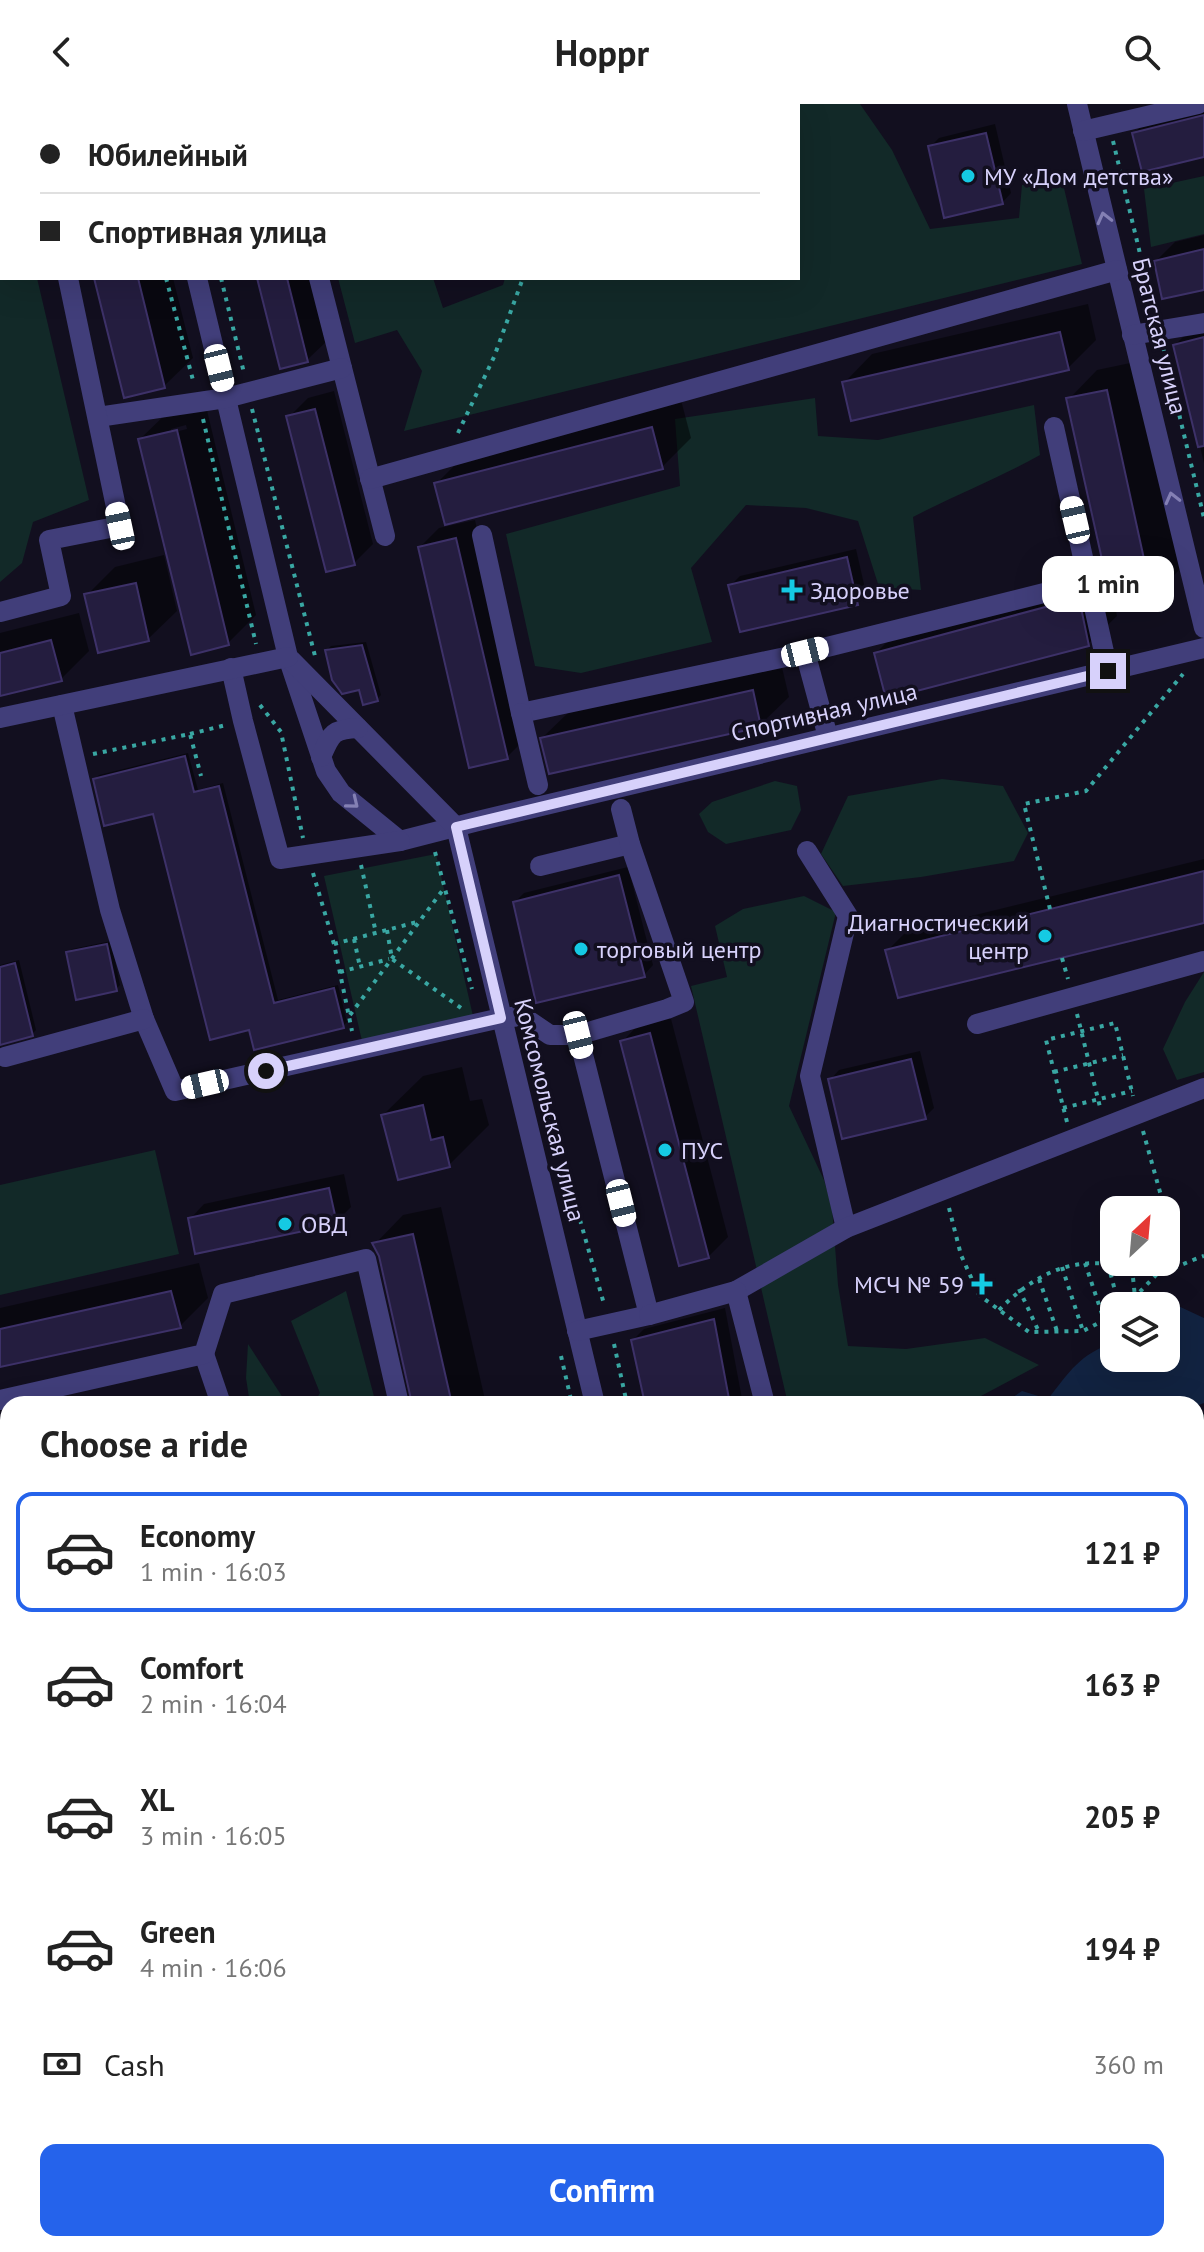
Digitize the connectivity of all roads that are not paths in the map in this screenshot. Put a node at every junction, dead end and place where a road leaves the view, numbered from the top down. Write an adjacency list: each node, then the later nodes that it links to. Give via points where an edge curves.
1 (1077, 104): 3 (street, Братская улица)
2 (1197, 104): 3 (street)
3 (1083, 131): 4 (street, Братская улица, one-way to 3)
4 (1117, 270): 9 (street, Братская улица); 14 (street)
5 (68, 280): 12 (street)
6 (197, 280): 11 (street)
7 (320, 280): 10 (street)
8 (1204, 323): 9 (street)
9 (1132, 335): 17 (street, Братская улица, one-way to 9)
10 (342, 368): 11 (street); 14 (street)
11 (226, 398): 12 (street); 24 (street)
12 (98, 417): 19 (street, via 120,526 49,540 61,596)
13 (1054, 427): 18 (street)
14 (370, 479): 16 (street)
15 (482, 535): 27 (street)
16 (385, 536)
17 (1194, 542): 20 (street, Братская улица)
18 (1088, 582): 22 (street); 23 (street)
19 (0, 612)
20 (1204, 628)
21 (1204, 648): 30 (street, Спортивная улица)
22 (805, 652): 27 (street); 30 (street)
23 (1104, 652)
24 (288, 657): 25 (street); 29 (street); 31 (street)
25 (231, 668): 26 (street); 35 (street, via 280,859)
26 (62, 705): 28 (street); 40 (street, via 110,910)
27 (521, 713): 32 (street)
28 (0, 718)
29 (358, 728): 31 (street, via 331,734); 34 (street)
30 (828, 737): 34 (street, Спортивная улица)
31 (321, 757): 35 (street, one-way to 35, via 341,793)
32 (538, 785)
33 (621, 809): 36 (street)
34 (456, 827): 35 (street); 41 (street, Комсомольская улица)
35 (400, 841)
36 (630, 844): 38 (street); 43 (street, via 684,1002)
37 (807, 851): 46 (street, via 848,916 810,1076)
38 (540, 866)
39 (1204, 961): 42 (street)
40 (144, 1019): 41 (street, via 175,1091); 44 (street)
41 (491, 1021): 43 (street, via 522,1016 550,1035); 49 (street, Комсомольская улица)
42 (977, 1024)
43 (578, 1035): 48 (street)
44 (5, 1057)
45 (1204, 1088): 46 (street)
46 (846, 1228): 47 (street)
47 (736, 1291): 48 (street); 55 (street)
48 (649, 1315): 49 (street)
49 (577, 1331): 54 (street, Комсомольская улица)
50 (204, 1354): 51 (street); 52 (street); 53 (street, via 223,1294 366,1259)
51 (18, 1396)
52 (218, 1396)
53 (397, 1396)
54 (593, 1396)
55 (763, 1396)

